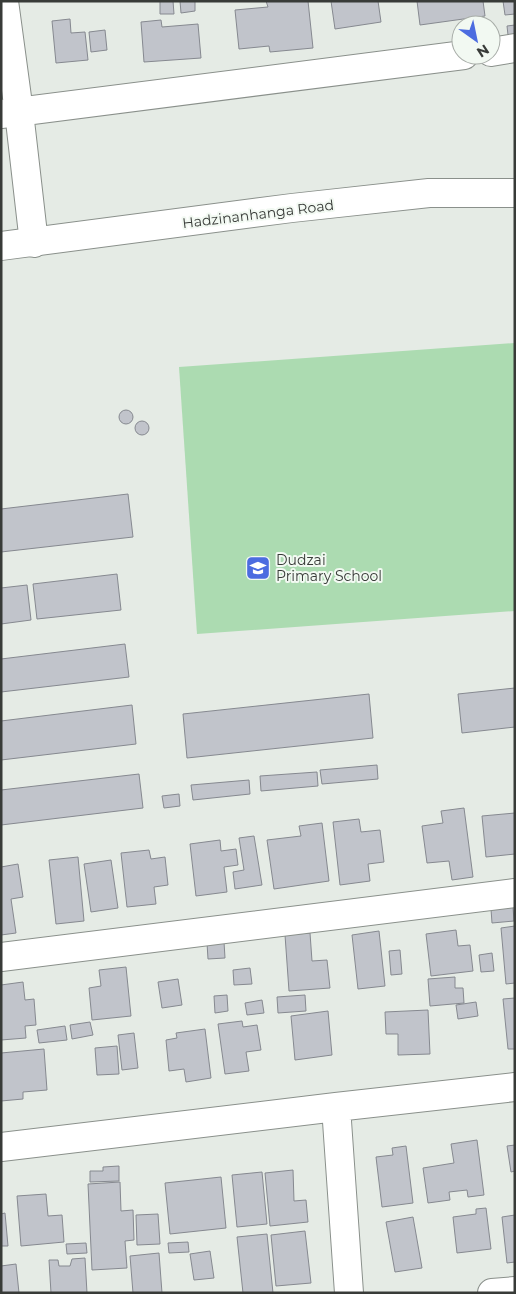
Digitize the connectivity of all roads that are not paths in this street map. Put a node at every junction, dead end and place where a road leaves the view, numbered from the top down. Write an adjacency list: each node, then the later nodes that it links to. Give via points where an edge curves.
1 (4, 1): 5 (street)
2 (515, 48): 3 (street)
3 (501, 50)
4 (451, 57): 5 (street)
5 (10, 113): 7 (street)
6 (515, 193): 7 (street, Hadzinanhanga Road, via 419,194)
7 (34, 243): 8 (street, Hadzinanhanga Road)
8 (1, 246)
9 (515, 893): 10 (street)
10 (1, 956)
11 (515, 1087): 12 (street)
12 (336, 1107): 13 (street); 15 (street)
13 (1, 1147)
14 (515, 1291): 16 (street)
15 (349, 1293)
16 (492, 1293)

